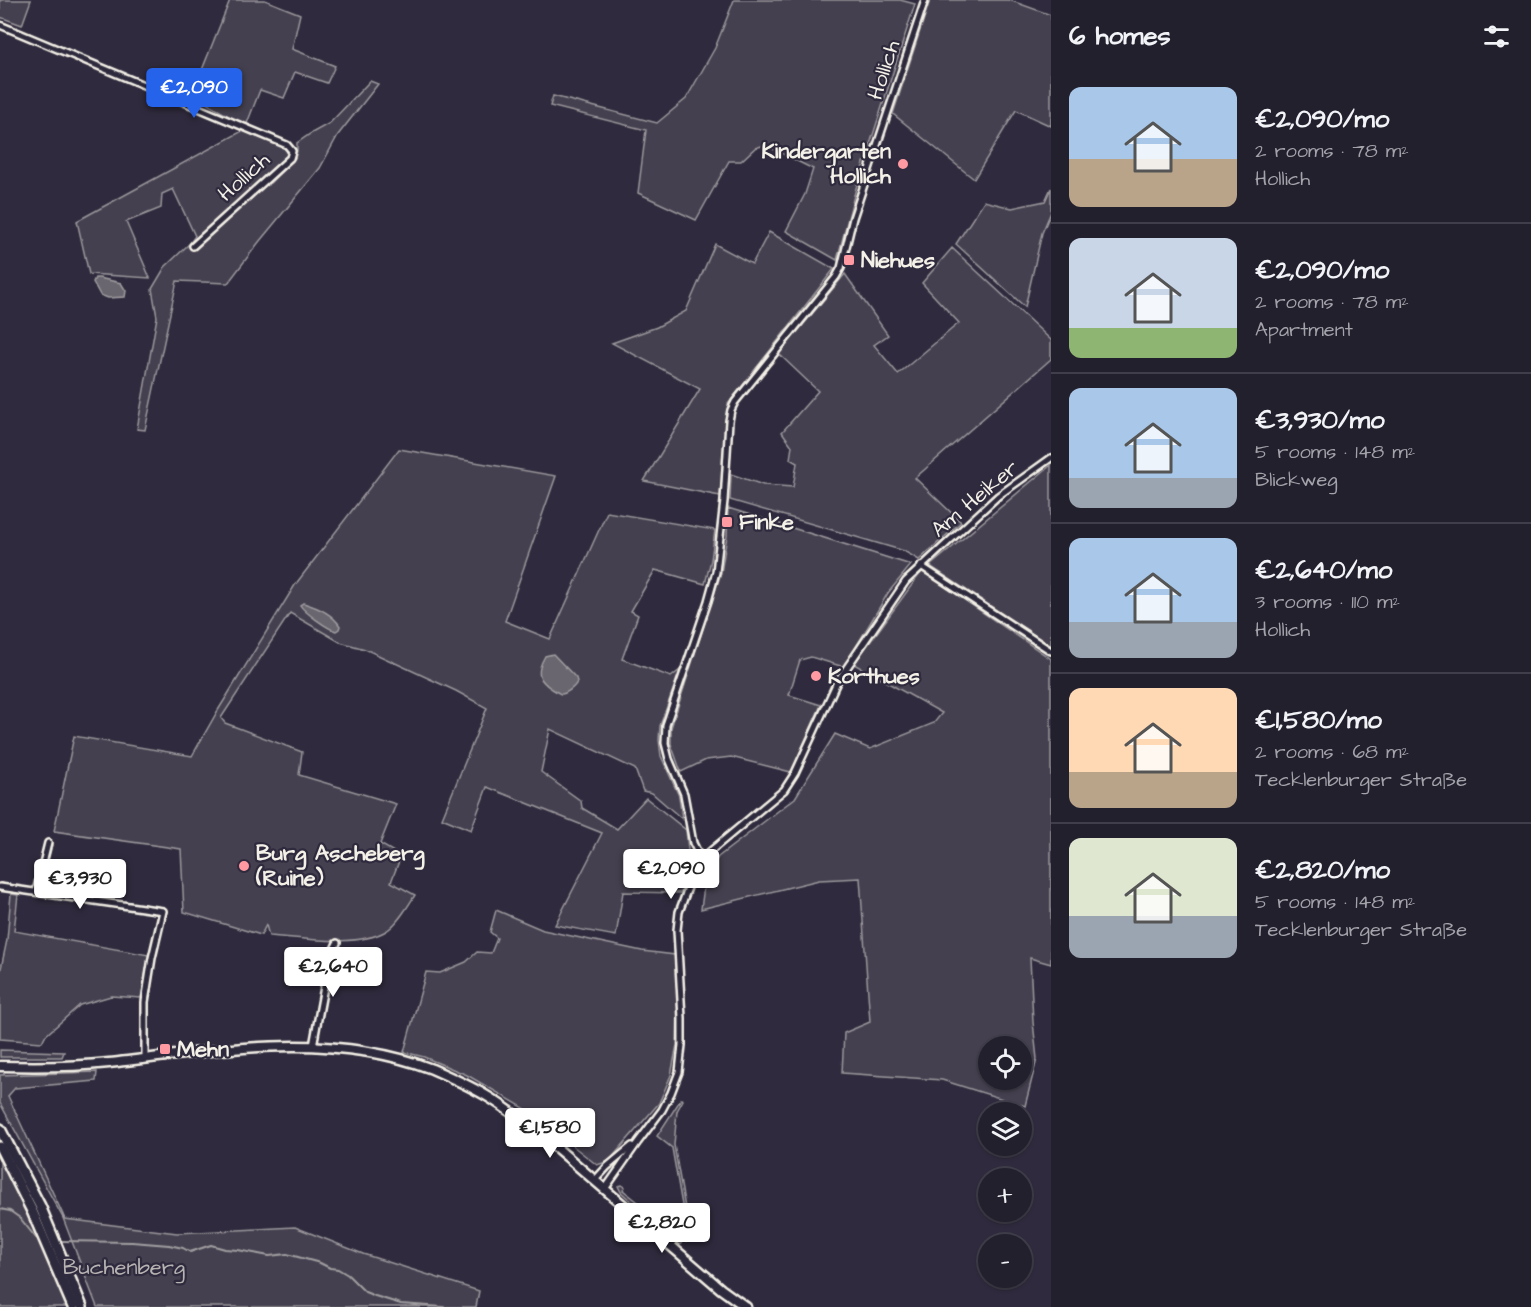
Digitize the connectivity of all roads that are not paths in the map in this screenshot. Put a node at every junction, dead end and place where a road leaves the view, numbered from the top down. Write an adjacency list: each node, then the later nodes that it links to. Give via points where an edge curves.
1 (925, 0): 8 (street, Hollich, via 841,268 731,410 716,572 666,725 669,759 684,794 693,843)
2 (0, 25): 3 (street, Hollich, via 290,148 290,158)
3 (193, 246)
4 (1051, 458): 5 (street, Am Heiker, via 998,496)
5 (921, 566): 6 (street); 8 (street, Am Heiker, via 906,581 837,682 784,790)
6 (1051, 651)
7 (48, 843): 10 (street)
8 (701, 859): 16 (street, via 679,912 677,930 682,1018 679,1072 662,1110)
9 (0, 887): 10 (street)
10 (36, 892): 13 (street, via 163,911 145,1002)
11 (337, 943): 12 (street, via 329,960)
12 (313, 1046): 13 (main road, via 227,1049); 18 (main road, via 398,1059 453,1079 512,1113)
13 (145, 1059): 14 (main road, via 48,1067)
14 (0, 1066)
15 (0, 1129): 21 (highway, via 40,1206)
16 (638, 1142): 18 (street); 19 (street)
17 (0, 1147): 20 (highway)
18 (595, 1180): 19 (main road)
19 (605, 1188): 22 (main road)
20 (73, 1307)
21 (82, 1307)
22 (746, 1307)

